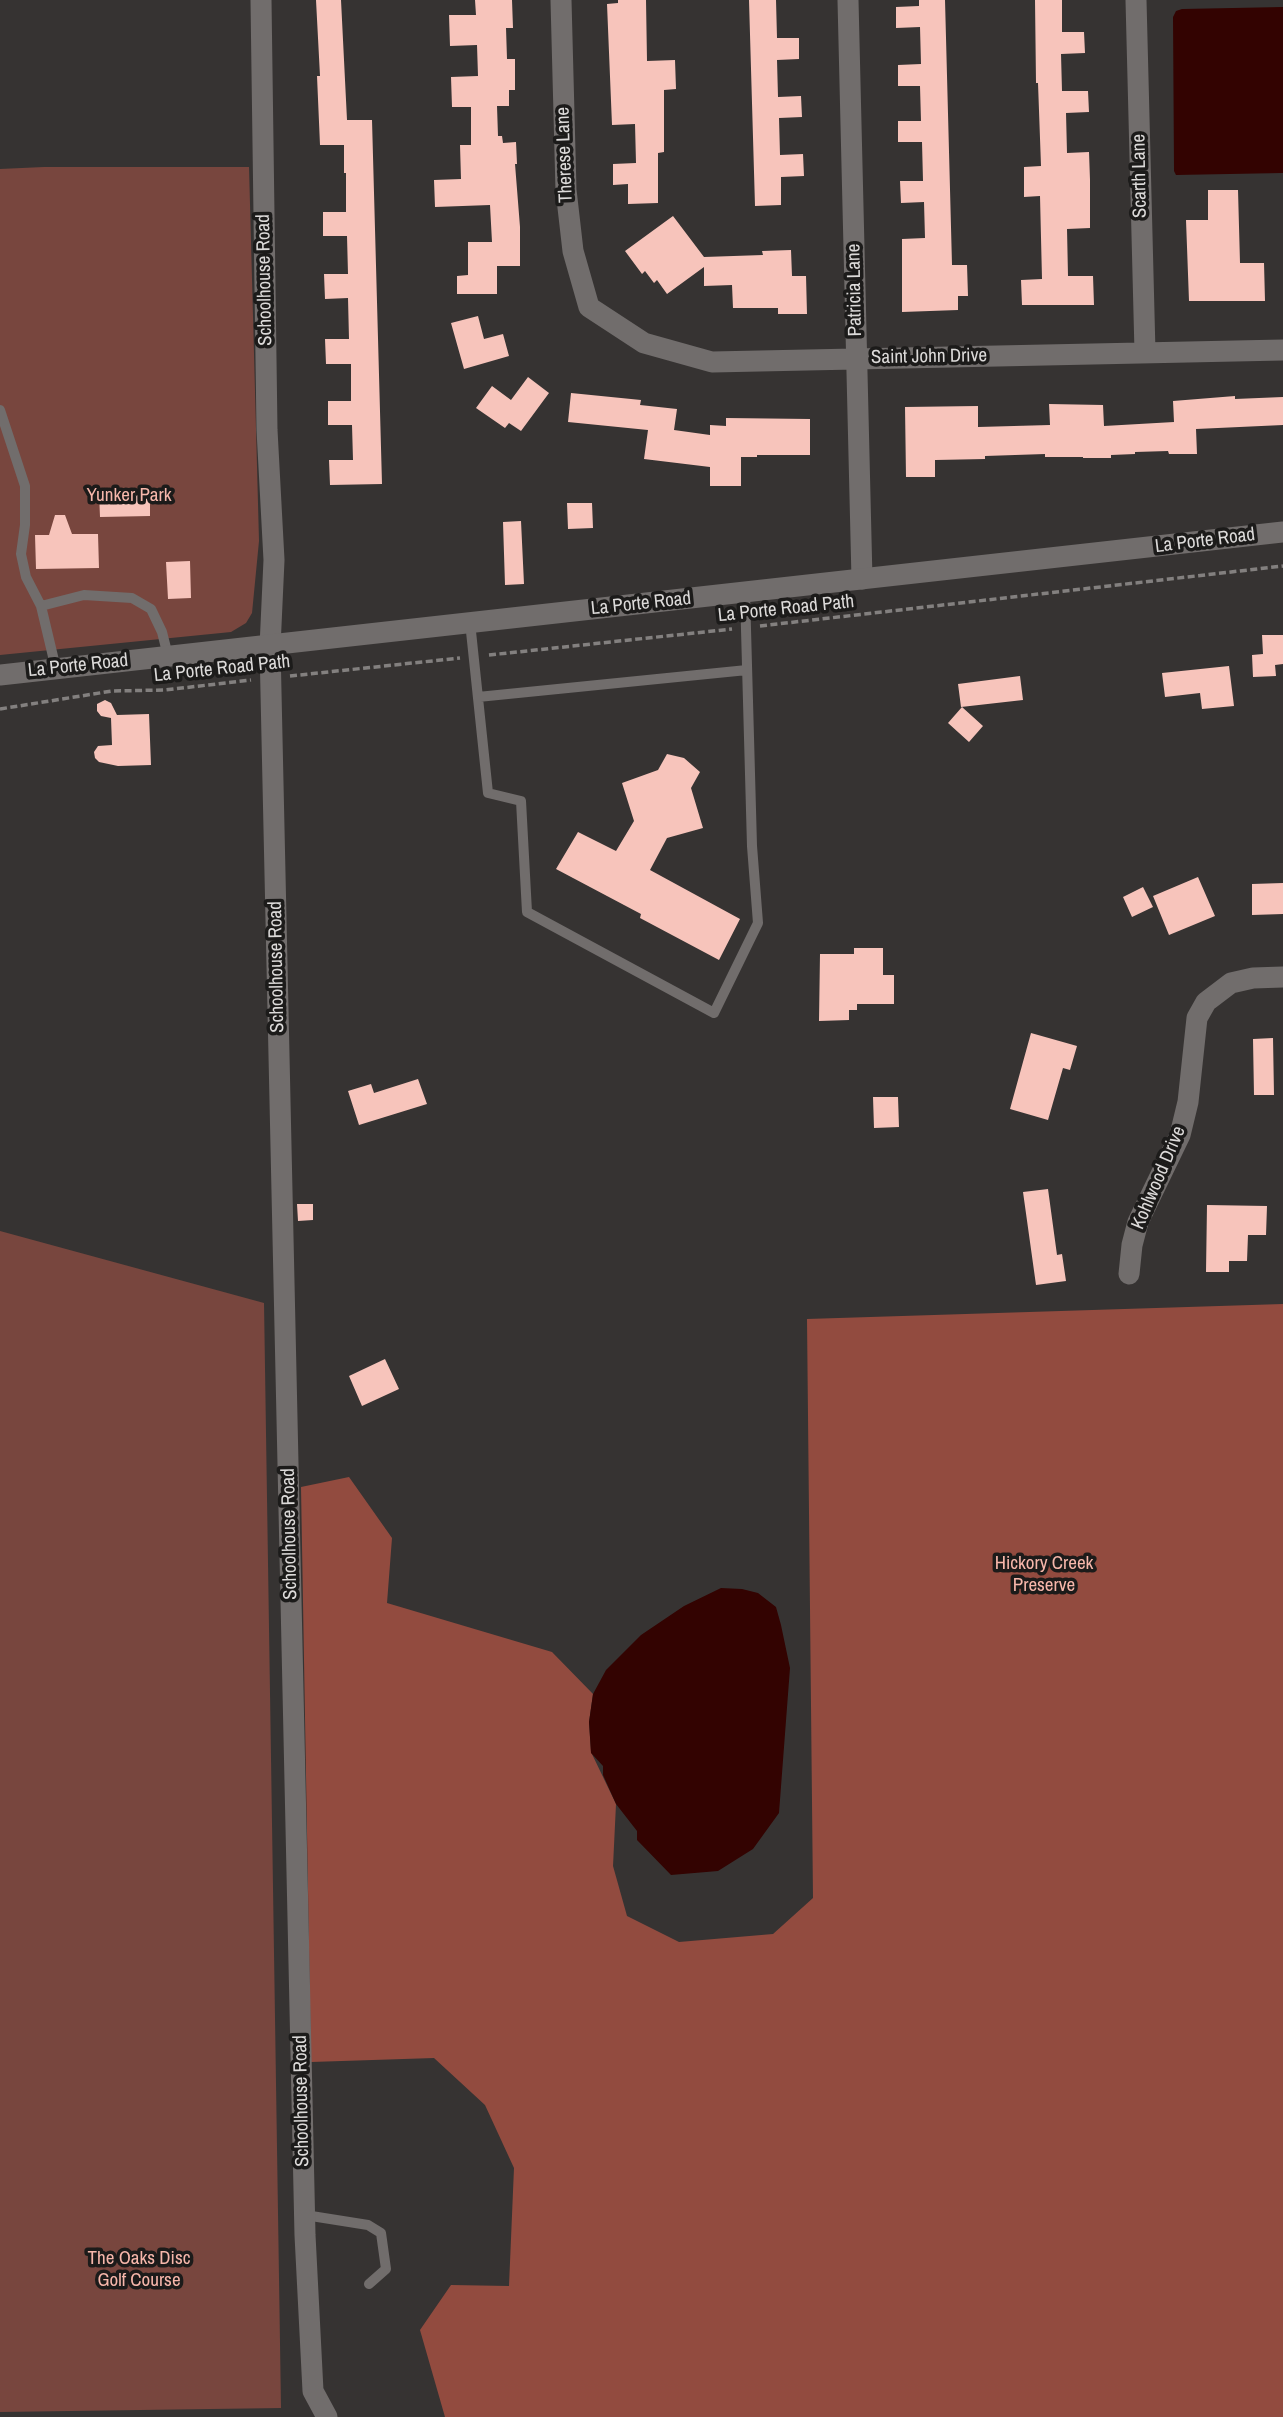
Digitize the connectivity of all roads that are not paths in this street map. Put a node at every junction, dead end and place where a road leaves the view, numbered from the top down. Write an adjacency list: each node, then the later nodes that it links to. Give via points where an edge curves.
1 (261, 0): 15 (street, Schoolhouse Road, via 267,430 274,560)
2 (561, 0): 5 (street, Therese Lane, via 567,212)
3 (848, 0): 8 (street, Patricia Lane)
4 (1136, 0): 7 (street, Scarth Lane)
5 (589, 307): 8 (street, Saint John Drive, via 644,343 712,362)
6 (1283, 350): 7 (street, Saint John Drive)
7 (1145, 352): 8 (street, Saint John Drive)
8 (856, 359): 11 (street, Patricia Lane)
9 (0, 410): 13 (lane, via 25,486 21,554 26,577)
10 (1283, 532): 11 (street, La Porte Road)
11 (862, 579): 12 (street, La Porte Road)
12 (745, 593): 14 (street, La Porte Road); 18 (lane)
13 (41, 606): 16 (lane, via 84,595 132,598 152,609); 17 (lane)
14 (470, 622): 15 (street, La Porte Road); 20 (lane)
15 (270, 647): 16 (street, La Porte Road); 23 (street, Schoolhouse Road)
16 (168, 656): 17 (street, La Porte Road)
17 (56, 668): 19 (street, La Porte Road)
18 (747, 670): 20 (lane); 20 (lane, via 758,923 714,1013 527,912 521,801 488,793)
19 (0, 675)
20 (478, 697)
21 (1283, 977): 22 (street, Kohlwood Drive, via 1231,983 1206,1002 1197,1018 1180,1135 1138,1222)
22 (1129, 1274)
23 (305, 2215): 24 (lane, via 368,2225 381,2233 386,2269); 25 (street, Schoolhouse Road, via 313,2391)
24 (369, 2284)
25 (327, 2417)

